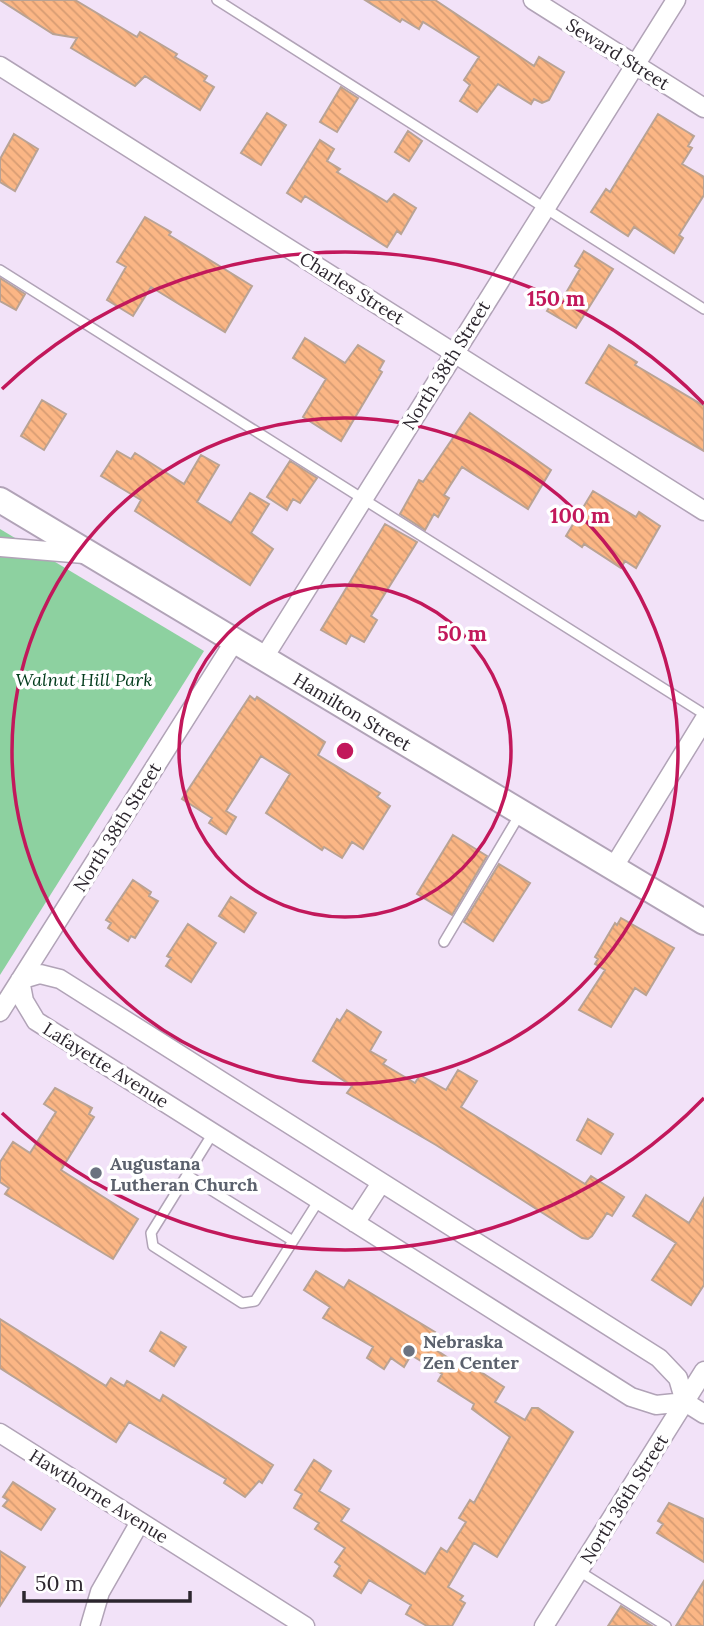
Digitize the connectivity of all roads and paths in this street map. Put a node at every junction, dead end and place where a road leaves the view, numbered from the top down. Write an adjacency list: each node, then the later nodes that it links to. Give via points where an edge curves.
1 (216, 0): 7 (lane)
2 (533, 0): 4 (street, Seward Street)
3 (676, 0): 4 (street, North 38th Street)
4 (635, 64): 6 (street, Seward Street); 7 (street, North 38th Street)
5 (0, 66): 10 (street, Charles Street)
6 (704, 108)
7 (545, 207): 9 (lane); 10 (street, North 38th Street)
8 (0, 270): 11 (lane)
9 (704, 309)
10 (454, 352): 11 (street, North 38th Street); 13 (street, Charles Street)
11 (363, 499): 17 (street, North 38th Street); 18 (lane)
12 (0, 500): 15 (main road, Hamilton Street)
13 (704, 511)
14 (0, 547): 15 (street)
15 (89, 554): 16 (main road, Hamilton Street)
16 (234, 642): 17 (main road, Hamilton Street); 24 (street, North 38th Street)
17 (263, 659): 20 (main road, Hamilton Street)
18 (704, 714)
19 (704, 720): 21 (street)
20 (521, 813): 21 (main road, Hamilton Street); 23 (lane)
21 (613, 867): 22 (main road, Hamilton Street)
22 (704, 922)
23 (444, 942)
24 (20, 980): 25 (street, North 38th Street); 26 (street, Lafayette Avenue, via 24,1001 36,1021); 28 (street, via 40,974 60,979)
25 (0, 1012)
26 (213, 1133): 27 (lane); 29 (street, Lafayette Avenue)
27 (187, 1175): 31 (lane); 31 (lane, via 151,1233 153,1246 242,1304 255,1301)
28 (381, 1183): 30 (street); 33 (street, via 659,1358 678,1378)
29 (319, 1199): 30 (street, Lafayette Avenue); 31 (lane)
30 (355, 1223): 33 (street, Lafayette Avenue, via 631,1397 656,1405)
31 (293, 1241)
32 (704, 1371): 33 (street, North 36th Street)
33 (685, 1402): 34 (street); 37 (street, North 36th Street)
34 (704, 1414)
35 (0, 1433): 36 (street, Hawthorne Avenue)
36 (140, 1522): 38 (street, via 100,1592); 39 (street, Hawthorne Avenue)
37 (579, 1571): 40 (street, North 36th Street); 41 (lane)
38 (90, 1626)
39 (305, 1626)
40 (544, 1626)
41 (666, 1626)

